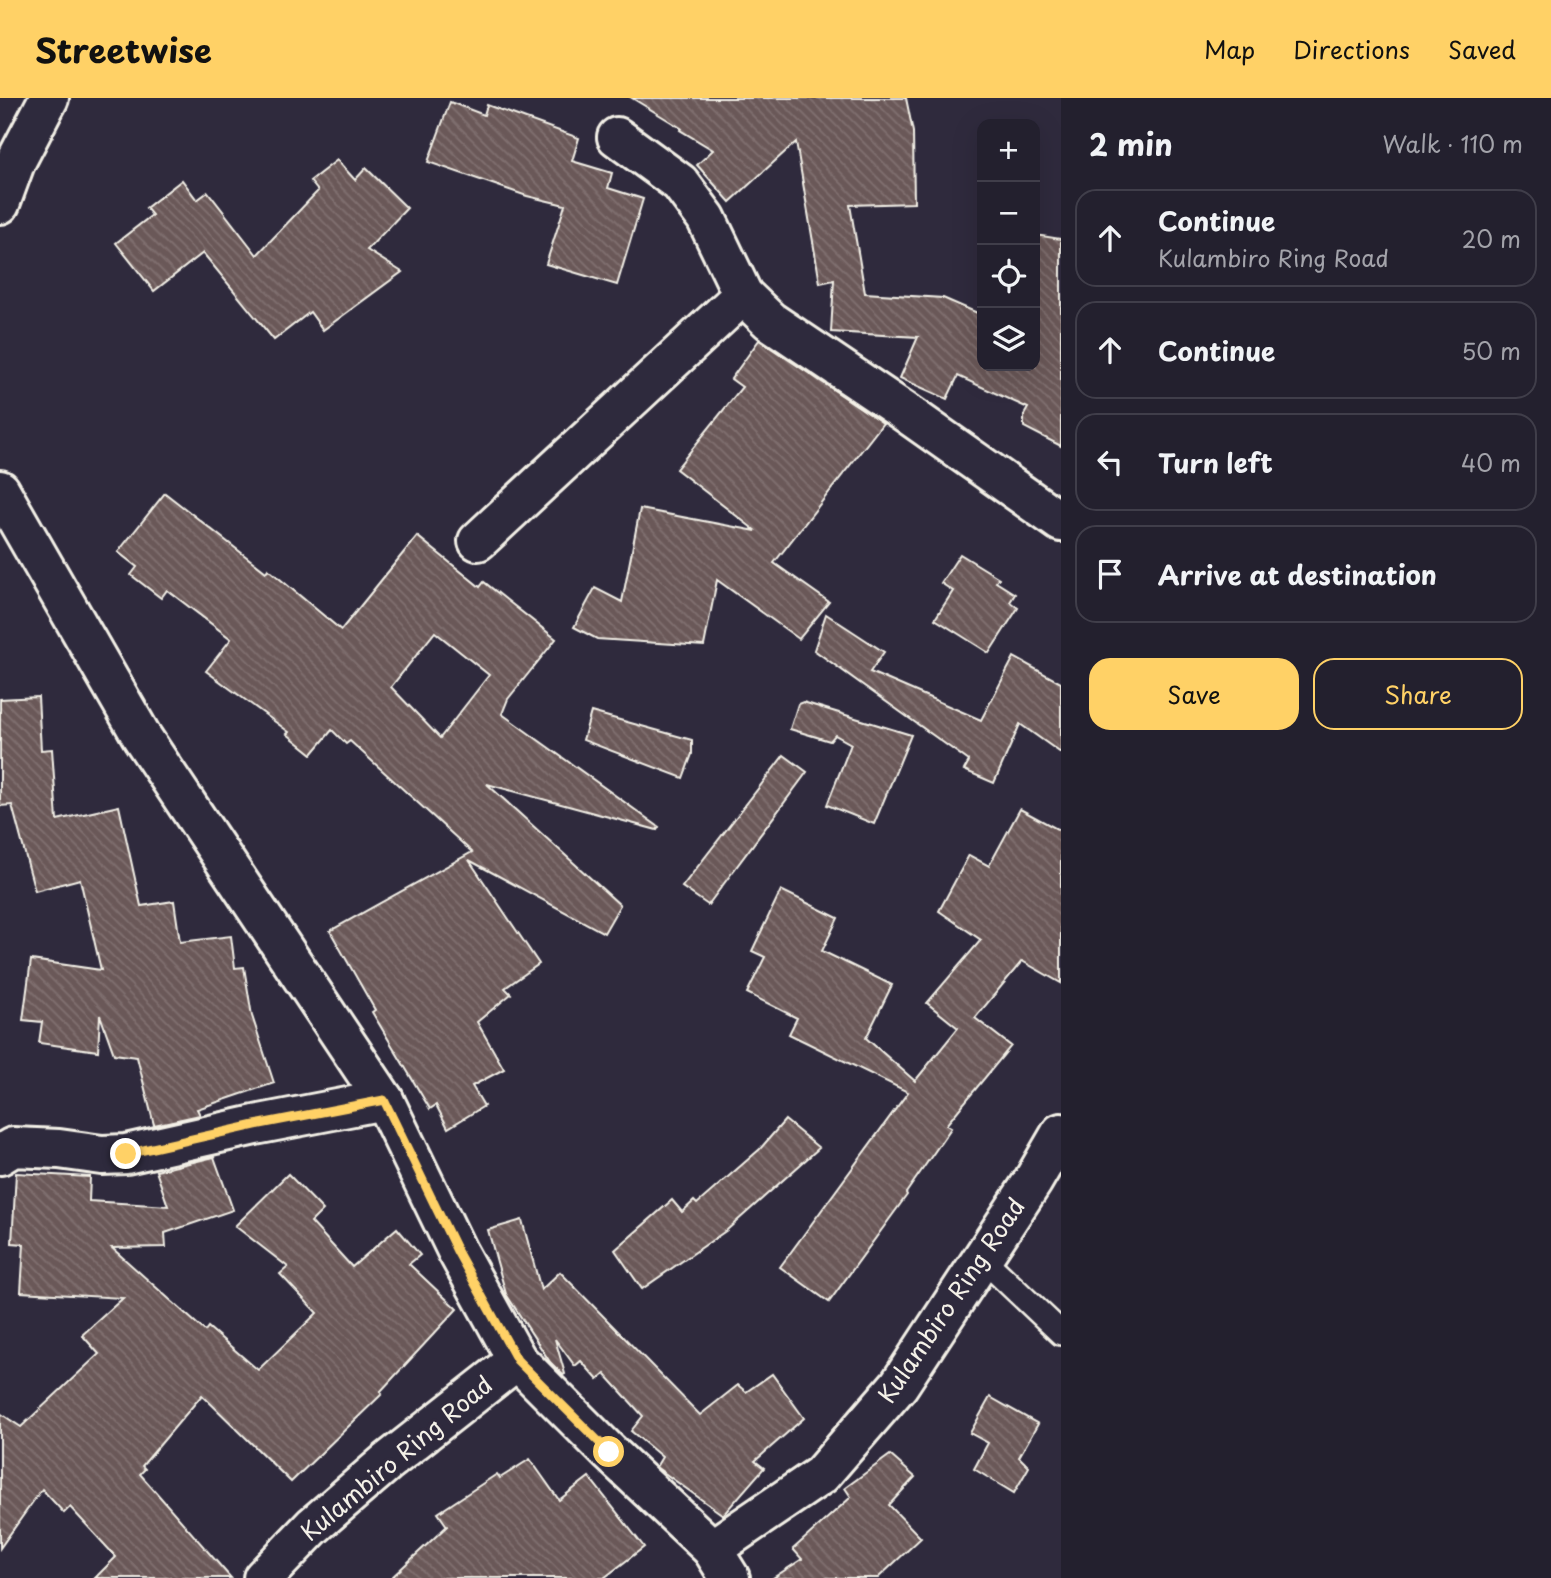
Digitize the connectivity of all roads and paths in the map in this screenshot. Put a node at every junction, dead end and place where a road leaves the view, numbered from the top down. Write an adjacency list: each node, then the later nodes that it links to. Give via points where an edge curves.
1 (50, 98): 3 (street, via 15,163)
2 (617, 137): 4 (street, via 680,183 706,218)
3 (0, 204)
4 (743, 295): 6 (street, via 770,321); 7 (street)
5 (0, 489): 8 (street, via 142,737)
6 (1061, 523)
7 (478, 541)
8 (384, 1100): 10 (street, via 126,1154 13,1147); 13 (street, via 457,1251)
9 (1061, 1133): 11 (street, Kulambiro Ring Road)
10 (0, 1154)
11 (982, 1258): 12 (lane); 14 (street, Kulambiro Ring Road, via 899,1385 821,1475)
12 (1061, 1333)
13 (517, 1360): 14 (street, Kulambiro Ring Road); 15 (street, Kulambiro Ring Road, via 313,1525)
14 (721, 1563)
15 (263, 1578)

